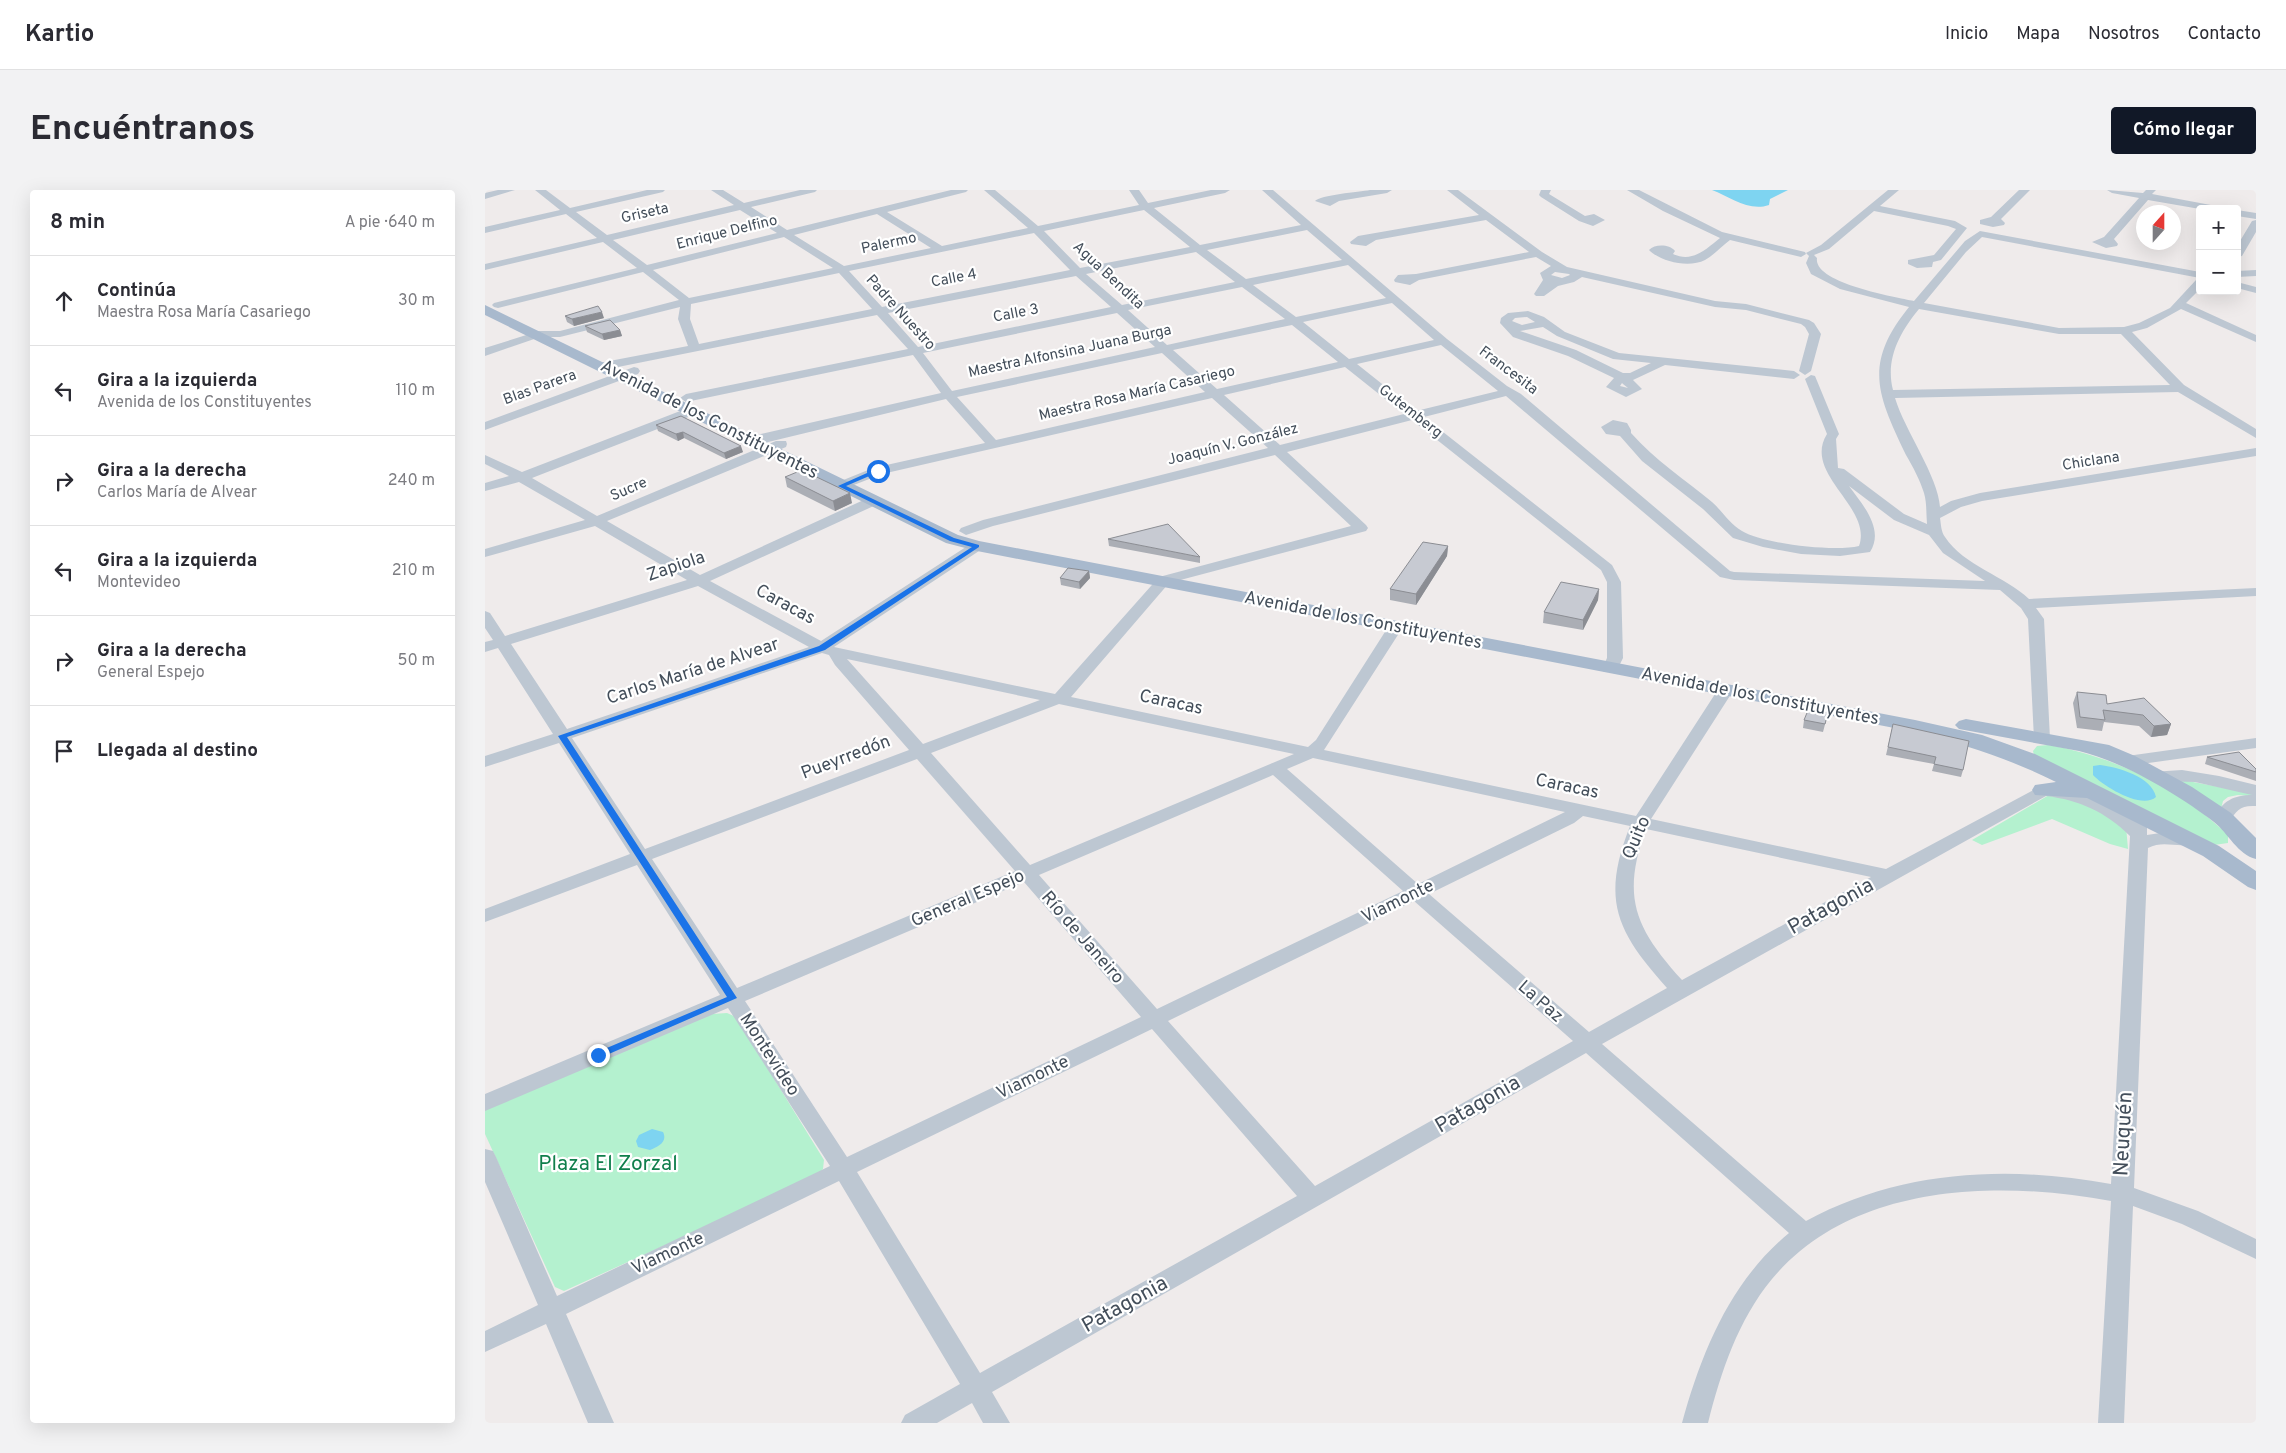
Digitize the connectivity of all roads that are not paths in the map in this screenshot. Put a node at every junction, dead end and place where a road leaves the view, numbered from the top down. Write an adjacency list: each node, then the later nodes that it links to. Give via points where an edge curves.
1 (510, 190): 19 (street)
2 (540, 190): 25 (street)
3 (660, 190): 25 (street)
4 (717, 190): 23 (street, Padre Nuestro)
5 (812, 190): 23 (street, Griseta)
6 (963, 190): 26 (street, Enrique Delfino)
7 (989, 190): 34 (street, Agua Bendita)
8 (1134, 190): 22 (street, Gutemberg)
9 (1225, 190): 22 (street, Palermo)
10 (1267, 190): 33 (street, Francesita)
11 (1387, 190): 20 (street)
12 (1452, 190): 29 (street)
13 (1546, 190): 30 (street, via 1543,194)
14 (1632, 190): 37 (street)
15 (1894, 190): 24 (street)
16 (2025, 190): 31 (street)
17 (2112, 190): 18 (street)
18 (2148, 193): 21 (street); 40 (street)
19 (485, 196)
20 (1336, 199)
21 (2199, 205)
22 (1145, 206): 34 (street, Palermo); 41 (street, Gutemberg)
23 (742, 207): 36 (street, Padre Nuestro); 38 (street, Griseta)
24 (1873, 208): 46 (street, via 1825,247); 47 (street, via 1962,228 1937,258)
25 (568, 211): 35 (street); 38 (street)
26 (879, 211): 36 (street, Enrique Delfino); 42 (street)
27 (2241, 214): 28 (street)
28 (2256, 216)
29 (1487, 217): 39 (street, via 1415,228); 44 (street)
30 (1583, 219)
31 (1995, 219)
32 (2256, 223): 43 (street)
33 (1311, 226): 41 (street, Calle 4); 48 (street, Francesita)
34 (1036, 229): 42 (street, Palermo); 53 (street, Agua Bendita)
35 (485, 230)
36 (784, 234): 50 (street, Enrique Delfino); 51 (street, Padre Nuestro)
37 (1727, 237): 45 (street, via 1698,259 1681,260); 46 (street)
38 (606, 238): 49 (street, Griseta); 50 (street)
39 (1371, 239)
40 (2108, 239)
41 (1198, 248): 53 (street, Calle 4); 60 (street, Gutemberg)
42 (940, 249): 51 (street, Palermo)
43 (2239, 250)
44 (1539, 254): 52 (street); 57 (street); 58 (street)
45 (1667, 255)
46 (1807, 255): 68 (street, via 1801,264 1805,273 1819,283 1859,295)
47 (1927, 260)
48 (1352, 261): 60 (street, Calle 3); 64 (street, Francesita)
49 (485, 267)
50 (645, 269): 66 (street); 67 (street, Enrique Delfino)
51 (841, 269): 66 (street, Palermo); 71 (street, Padre Nuestro)
52 (1563, 269): 57 (street, via 1553,269); 59 (street)
53 (1078, 272): 70 (street, Agua Bendita); 71 (street, Calle 4)
54 (2256, 273): 56 (street)
55 (2196, 274): 68 (street, via 1980,234)
56 (2241, 274)
57 (1547, 276): 59 (street); 65 (street)
58 (1416, 277)
59 (1570, 277): 65 (street); 87 (street, via 1719,306 1815,332)
60 (1243, 283): 70 (street, Calle 3); 74 (street, Gutemberg)
61 (2241, 286): 63 (street)
62 (2196, 287): 69 (street)
63 (2256, 290)
64 (1395, 299): 74 (street, Maestra Alfonsina Juana Burga); 79 (street, Francesita)
65 (1532, 299): 72 (street); 73 (street)
66 (685, 302): 77 (street, Palermo); 80 (street, via 684,319)
67 (489, 304): 76 (main road, Avenida de los Constituyentes); 77 (main road, Avenida de los Constituyentes)
68 (1917, 304): 75 (street, via 2042,329); 92 (street, via 1895,336 1885,364)
69 (2181, 305): 75 (street, via 2155,322); 78 (street)
70 (1120, 309): 81 (street, Agua Bendita); 82 (street, Calle 3)
71 (877, 311): 80 (street, Calle 4); 82 (street, Padre Nuestro)
72 (1539, 318): 73 (street, via 1523,314); 84 (street, via 1561,334 1608,354)
73 (1507, 320): 84 (street, via 1517,335 1573,353 1625,378)
74 (1295, 321): 81 (street, Maestra Alfonsina Juana Burga); 85 (street, Gutemberg)
75 (2124, 330): 88 (street)
76 (539, 334): 77 (street, Palermo); 83 (street, Palermo); 86 (main road, Avenida de los Constituyentes)
77 (560, 334): 86 (main road, Avenida de los Constituyentes)
78 (2256, 339)
79 (1443, 341): 85 (street, Maestra Rosa María Casariego); 89 (street, Francesita)
80 (694, 347): 86 (street, Calle 4)
81 (1163, 349): 90 (street, Maestra Alfonsina Juana Burga); 91 (street, Agua Bendita)
82 (915, 350): 90 (street, Padre Nuestro); 93 (street, Calle 3)
83 (485, 352)
84 (1662, 362): 87 (street)
85 (1347, 363): 91 (street, Maestra Rosa María Casariego); 94 (street, Gutemberg)
86 (619, 369): 93 (main road, Avenida de los Constituyentes); 95 (street, Blas Parera)
87 (1803, 376): 103 (street, via 1825,434 1830,439)
88 (2180, 388): 92 (street); 97 (street)
89 (1508, 392): 94 (street, Joaquín V. González); 119 (street, Francesita, via 1730,576)
90 (949, 394): 98 (street, Maestra Alfonsina Juana Burga); 99 (street, Padre Nuestro)
91 (1213, 394): 99 (street, Maestra Rosa María Casariego); 100 (street, Agua Bendita)
92 (1888, 394): 110 (street, via 1931,492)
93 (689, 404): 98 (main road, Avenida de los Constituyentes); 104 (street, Calle 3)
94 (1415, 417): 100 (street, Joaquín V. González); 126 (street, Gutemberg, via 1610,571 1614,582)
95 (485, 426)
96 (1624, 433): 109 (street, via 1648,460 1745,539 1778,546 1859,552 1865,549 1869,534)
97 (2256, 434)
98 (766, 443): 105 (main road, Avenida de los Constituyentes); 111 (street, Sucre)
99 (993, 444): 105 (street, Maestra Rosa María Casariego, via 878,471)
100 (1279, 451): 112 (street, Joaquín V. González); 117 (street, Agua Bendita, via 1361,528)
101 (2256, 452): 110 (street, Chiclana, via 1979,498 1956,504)
102 (485, 459): 104 (street, Caracas)
103 (1831, 465): 108 (street); 109 (street)
104 (521, 477): 106 (street, Calle 3); 111 (street, Caracas)
105 (847, 483): 107 (main road, Avenida de los Constituyentes); 112 (main road, Avenida de los Constituyentes)
106 (485, 487)
107 (873, 501): 114 (main road, Avenida de los Constituyentes, via 952,539); 118 (street, Zapiola)
108 (1880, 504): 109 (street, via 1880,512); 113 (street, via 1915,526)
109 (1860, 510): 116 (street)
110 (1934, 516): 113 (street)
111 (596, 521): 115 (street, Sucre); 118 (street, Caracas)
112 (966, 531): 117 (main road, Avenida de los Constituyentes)
113 (1935, 532): 116 (street)
114 (977, 546): 117 (main road, Avenida de los Constituyentes); 125 (street, Carlos María de Alvear)
115 (485, 553)
116 (1954, 554): 119 (street)
117 (1170, 578): 123 (main road, Avenida de los Constituyentes); 126 (main road, Avenida de los Constituyentes); 128 (street, Pueyrredón)
118 (699, 581): 124 (street, Zapiola); 125 (street, Caracas)
119 (2004, 586): 121 (street)
120 (2256, 592): 121 (street)
121 (2027, 604): 130 (street, via 2037,625)
122 (485, 616): 124 (street, Montevideo)
123 (1395, 627): 126 (main road, Avenida de los Constituyentes); 133 (street, General Espejo, via 1322,743)
124 (493, 645): 129 (street, Montevideo)
125 (829, 650): 128 (street, Caracas); 129 (street, Carlos María de Alvear); 132 (street, Río de Janeiro)
126 (1613, 663): 127 (main road, Avenida de los Constituyentes); 130 (main road, Avenida de los Constituyentes)
127 (1725, 690): 138 (main road, Avenida de los Constituyentes, via 1957,735 1988,744); 145 (street, Quito)
128 (1058, 699): 132 (street, Pueyrredón); 133 (street, Caracas)
129 (562, 736): 136 (street, Carlos María de Alvear); 149 (street, Montevideo)
130 (2042, 739): 135 (main road, Avenida de los Constituyentes, via 2101,750); 138 (main road, via 2028,741 2022,749)
131 (2256, 743): 134 (street)
132 (919, 752): 149 (street, Pueyrredón); 150 (street, Río de Janeiro)
133 (1311, 753): 137 (street, General Espejo); 143 (street, Caracas)
134 (2186, 753): 135 (street); 139 (street); 140 (street, via 2187,763 2194,769)
135 (2127, 761): 139 (main road, Avenida de los Constituyentes)
136 (485, 762)
137 (1276, 769): 150 (street, General Espejo); 153 (street, La Paz)
138 (2039, 773): 146 (street, via 2075,795 2111,810); 146 (main road, Avenida de los Constituyentes, via 2095,794); 151 (street, Patagonia)
139 (2157, 776): 140 (street, via 2181,774); 144 (main road, Avenida de los Constituyentes)
140 (2220, 780): 141 (street)
141 (2256, 791)
142 (2256, 801): 144 (street, via 2236,802 2227,809)
143 (1579, 810): 145 (street, Caracas); 153 (street, Viamonte, via 1568,819)
144 (2223, 818): 147 (main road, Avenida de los Constituyentes)
145 (1640, 823): 151 (street, Caracas); 155 (street, Quito, via 1624,870 1626,912 1634,932 1654,962)
146 (2137, 831): 148 (main road, Avenida de los Constituyentes, via 2185,840); 162 (street, Neuquén)
147 (2248, 844): 148 (main road, via 2242,843 2232,853)
148 (2211, 851): 152 (main road, Avenida de los Constituyentes)
149 (640, 857): 154 (street, Pueyrredón); 156 (street, Montevideo)
150 (1026, 874): 156 (street, General Espejo); 157 (street, Río de Janeiro)
151 (1889, 875): 155 (street, Patagonia)
152 (2256, 882)
153 (1417, 893): 157 (street, Viamonte); 158 (street, La Paz)
154 (485, 916)
155 (1680, 990): 158 (street, Patagonia)
156 (733, 998): 159 (street, General Espejo); 161 (street, Montevideo)
157 (1155, 1019): 161 (street, Viamonte); 163 (street, Río de Janeiro)
158 (1587, 1043): 163 (street, Patagonia); 164 (street, La Paz)
159 (485, 1103)
160 (485, 1157): 166 (street)
161 (843, 1170): 166 (street, Viamonte); 168 (street, Montevideo)
162 (2121, 1194): 164 (street, via 2042,1184 1955,1184 1910,1191 1861,1205); 165 (street, via 2220,1230); 173 (street, Neuquén)
163 (1313, 1199): 168 (street, Patagonia)
164 (1805, 1234): 172 (street, via 1757,1280 1732,1317 1706,1380)
165 (2256, 1250)
166 (552, 1310): 167 (street, Viamonte); 169 (street)
167 (485, 1342)
168 (976, 1389): 170 (street, Patagonia); 171 (street, Montevideo)
169 (601, 1423)
170 (914, 1423)
171 (997, 1423)
172 (1695, 1423)
173 (2111, 1423)

